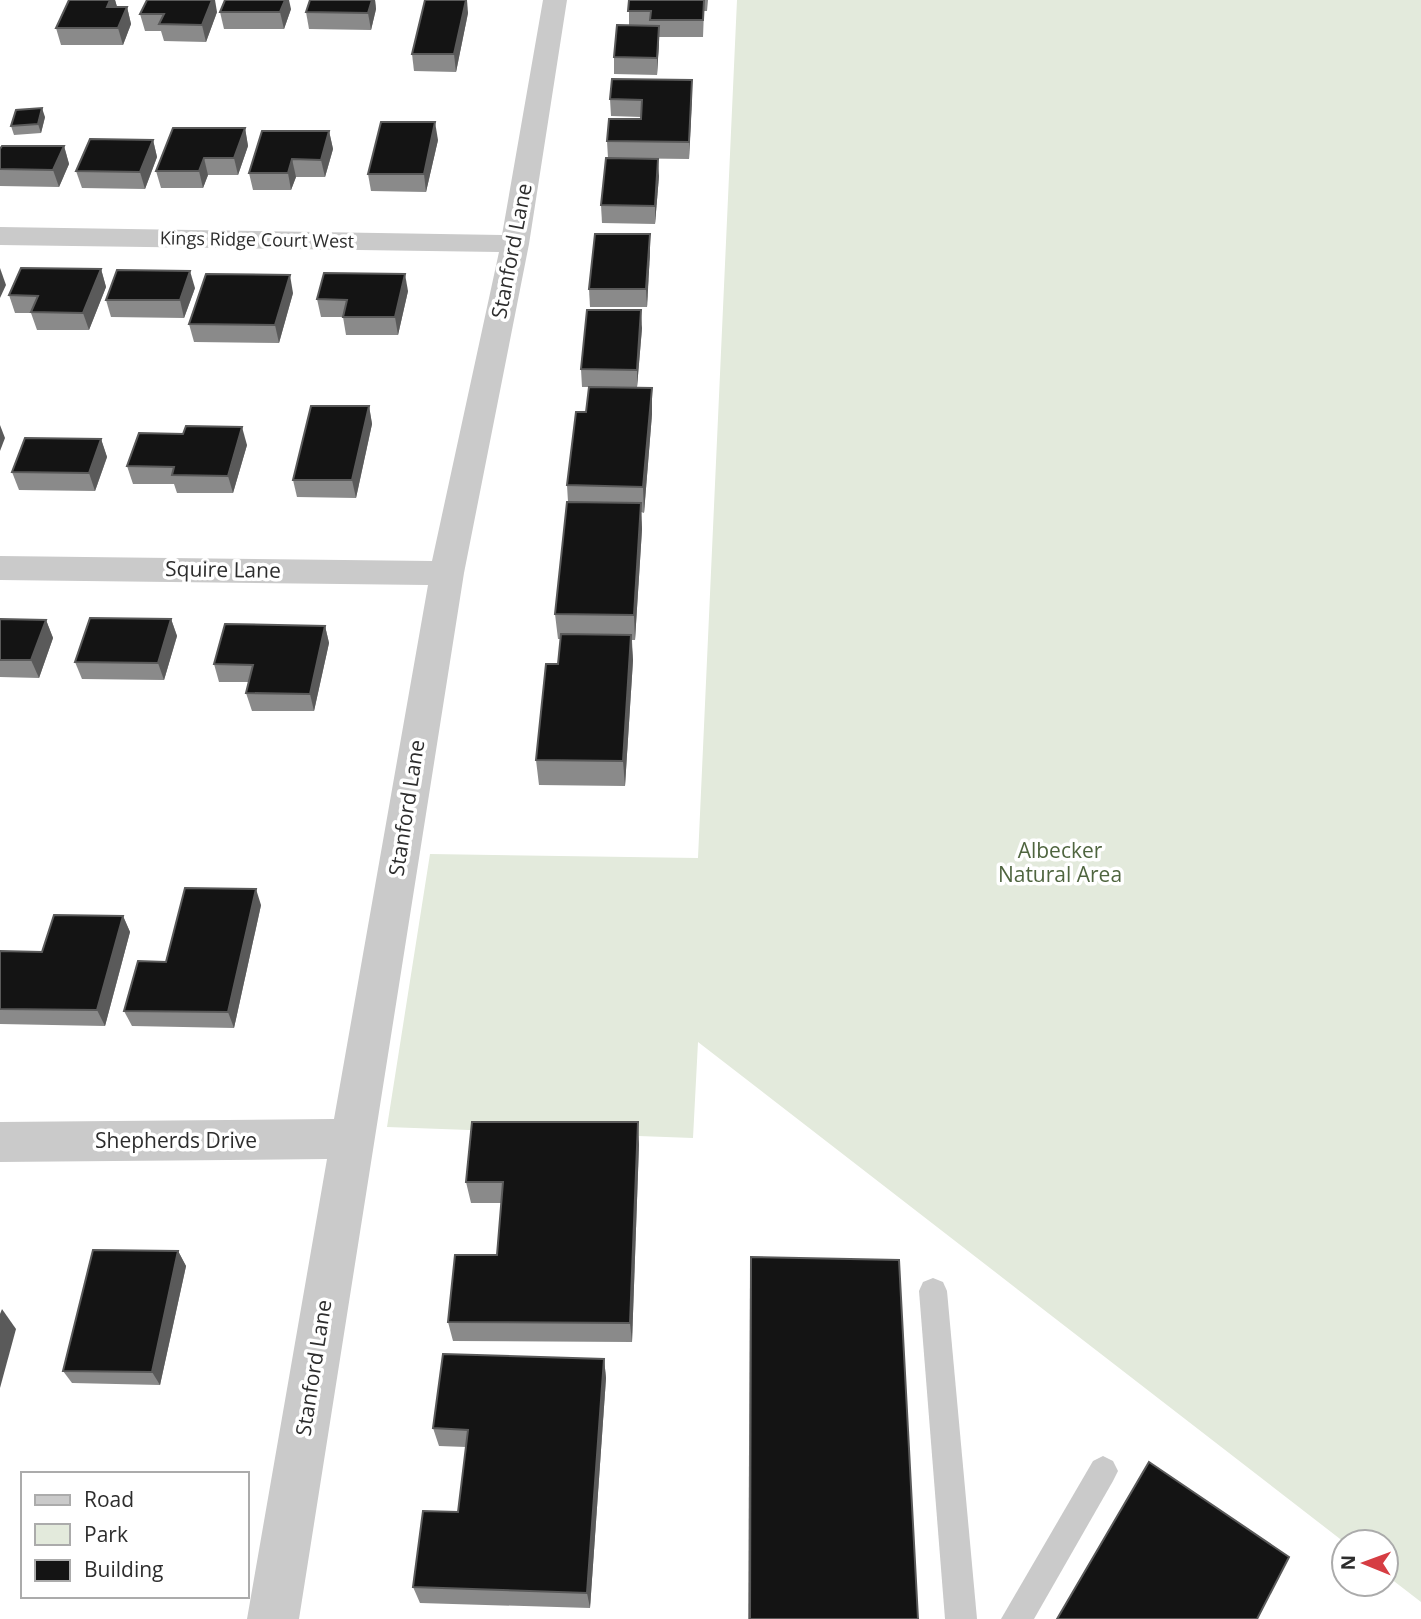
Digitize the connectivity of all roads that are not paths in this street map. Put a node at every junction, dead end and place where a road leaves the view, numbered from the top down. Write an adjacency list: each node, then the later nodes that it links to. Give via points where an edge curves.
1 (555, 0): 3 (street, Stanford Lane)
2 (0, 236): 3 (street, Kings Ridge Court West)
3 (515, 244): 5 (street, Stanford Lane)
4 (0, 568): 5 (street, Squire Lane)
5 (447, 573): 6 (street, Stanford Lane)
6 (351, 1139): 7 (street, Shepherds Drive); 10 (street, Stanford Lane)
7 (0, 1142)
8 (933, 1291): 11 (lane)
9 (1103, 1471): 12 (lane)
10 (273, 1619)
11 (961, 1619)
12 (1017, 1619)

